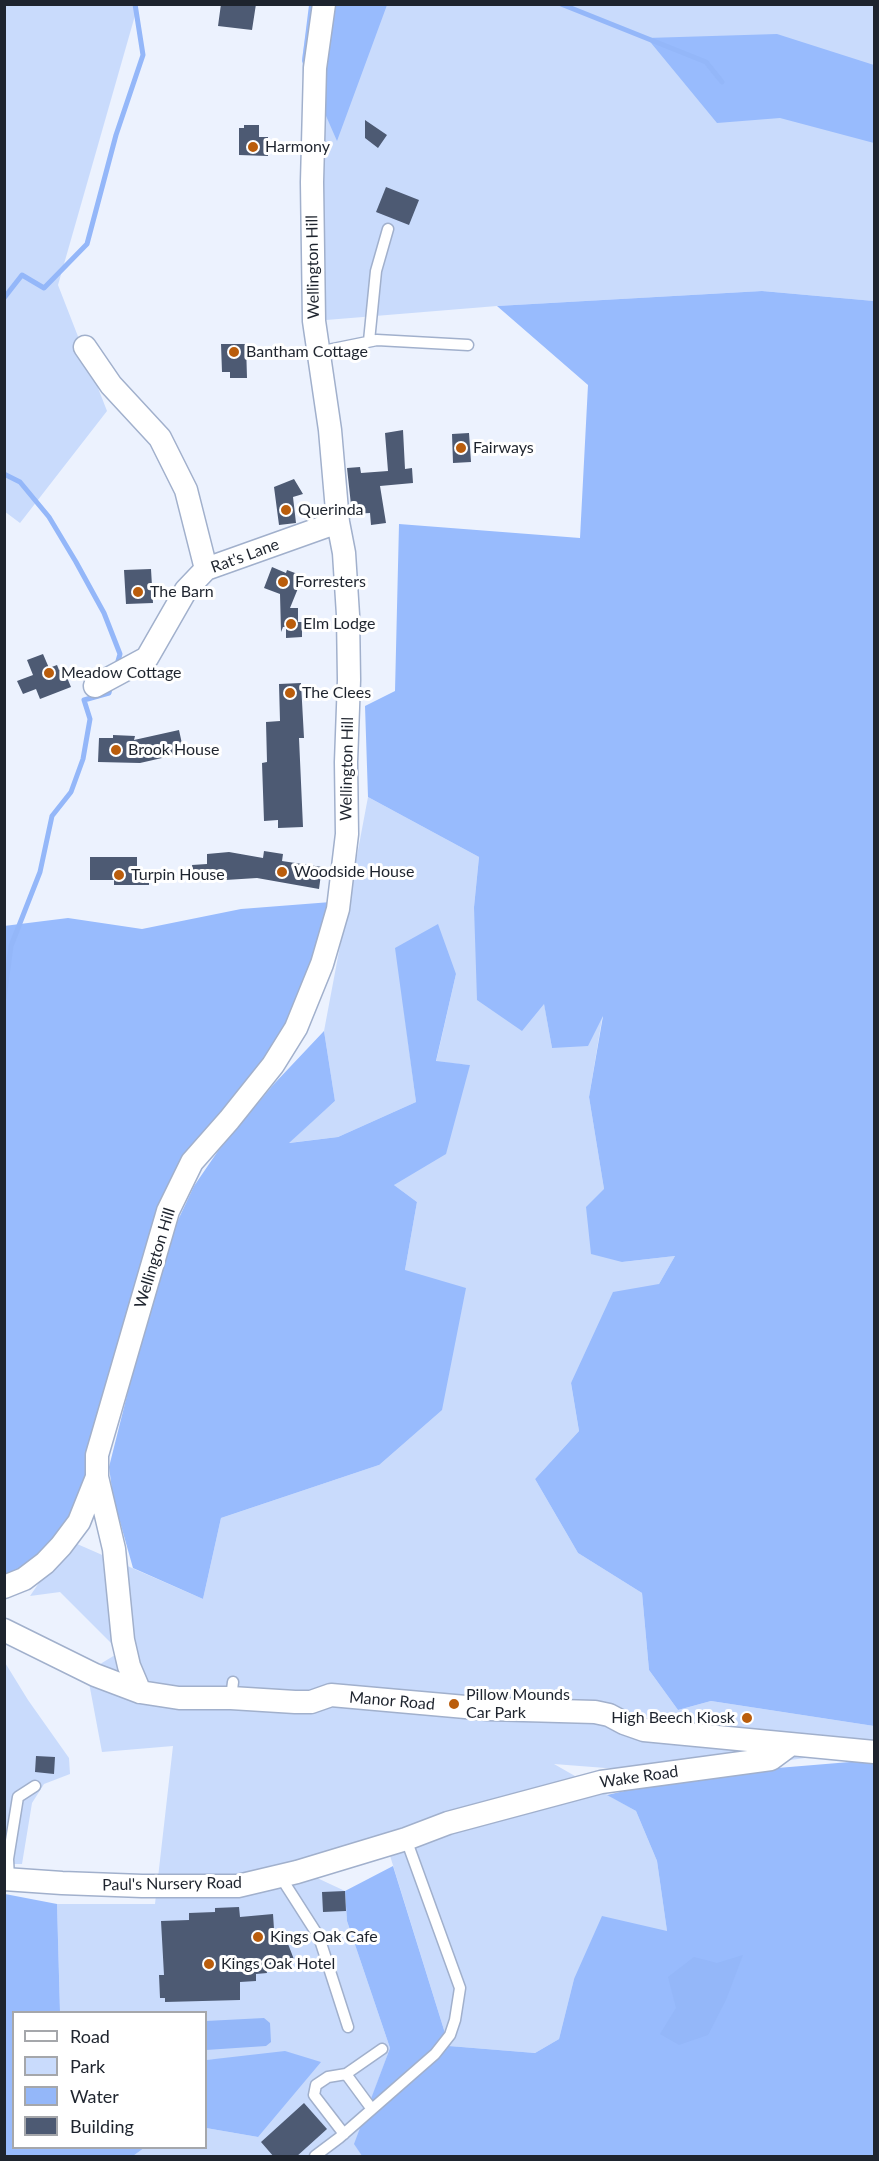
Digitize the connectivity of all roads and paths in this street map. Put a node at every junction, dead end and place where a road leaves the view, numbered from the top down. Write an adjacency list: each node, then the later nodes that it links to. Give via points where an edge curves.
1 (324, 4): 6 (street, Wellington Hill, via 315,68 312,182)
2 (388, 229): 3 (lane, via 376,271)
3 (369, 341): 4 (lane); 6 (lane)
4 (468, 345)
5 (84, 347): 8 (street, via 111,385 160,438 186,490)
6 (318, 352): 7 (street, Wellington Hill)
7 (338, 522): 8 (street, Rat's Lane); 10 (street, Wellington Hill, via 344,553 349,680 347,834 338,909 322,964 296,1028 273,1065 192,1162 168,1211 97,1455)
8 (206, 569): 9 (street, Rat's Lane, via 186,590 147,658)
9 (95, 686)
10 (97, 1477): 11 (street, Wellington Hill, via 79,1522 61,1546 24,1579); 13 (street, Wellington Hill, via 114,1549 123,1640)
11 (4, 1587)
12 (4, 1630): 13 (street, Manor Road, via 95,1675)
13 (140, 1692): 14 (street, Manor Road, via 179,1698 232,1690 295,1702 331,1695 488,1709 595,1712 644,1730)
14 (790, 1745): 15 (street); 17 (street, Wake Road, via 771,1759 601,1782 448,1823)
15 (874, 1752)
16 (35, 1786): 19 (lane, via 18,1797)
17 (406, 1839): 18 (street, Paul's Nursery Road); 23 (lane, via 460,1988 450,2035 435,2054)
18 (280, 1876): 19 (street, Paul's Nursery Road, via 238,1886 180,1887); 20 (lane, via 319,1937)
19 (7, 1879)
20 (348, 2027)
21 (382, 2049): 22 (lane)
22 (346, 2074): 23 (lane); 24 (lane, via 328,2077 316,2085 314,2095)
23 (371, 2108): 24 (lane)
24 (344, 2134): 25 (lane)
25 (315, 2157)

